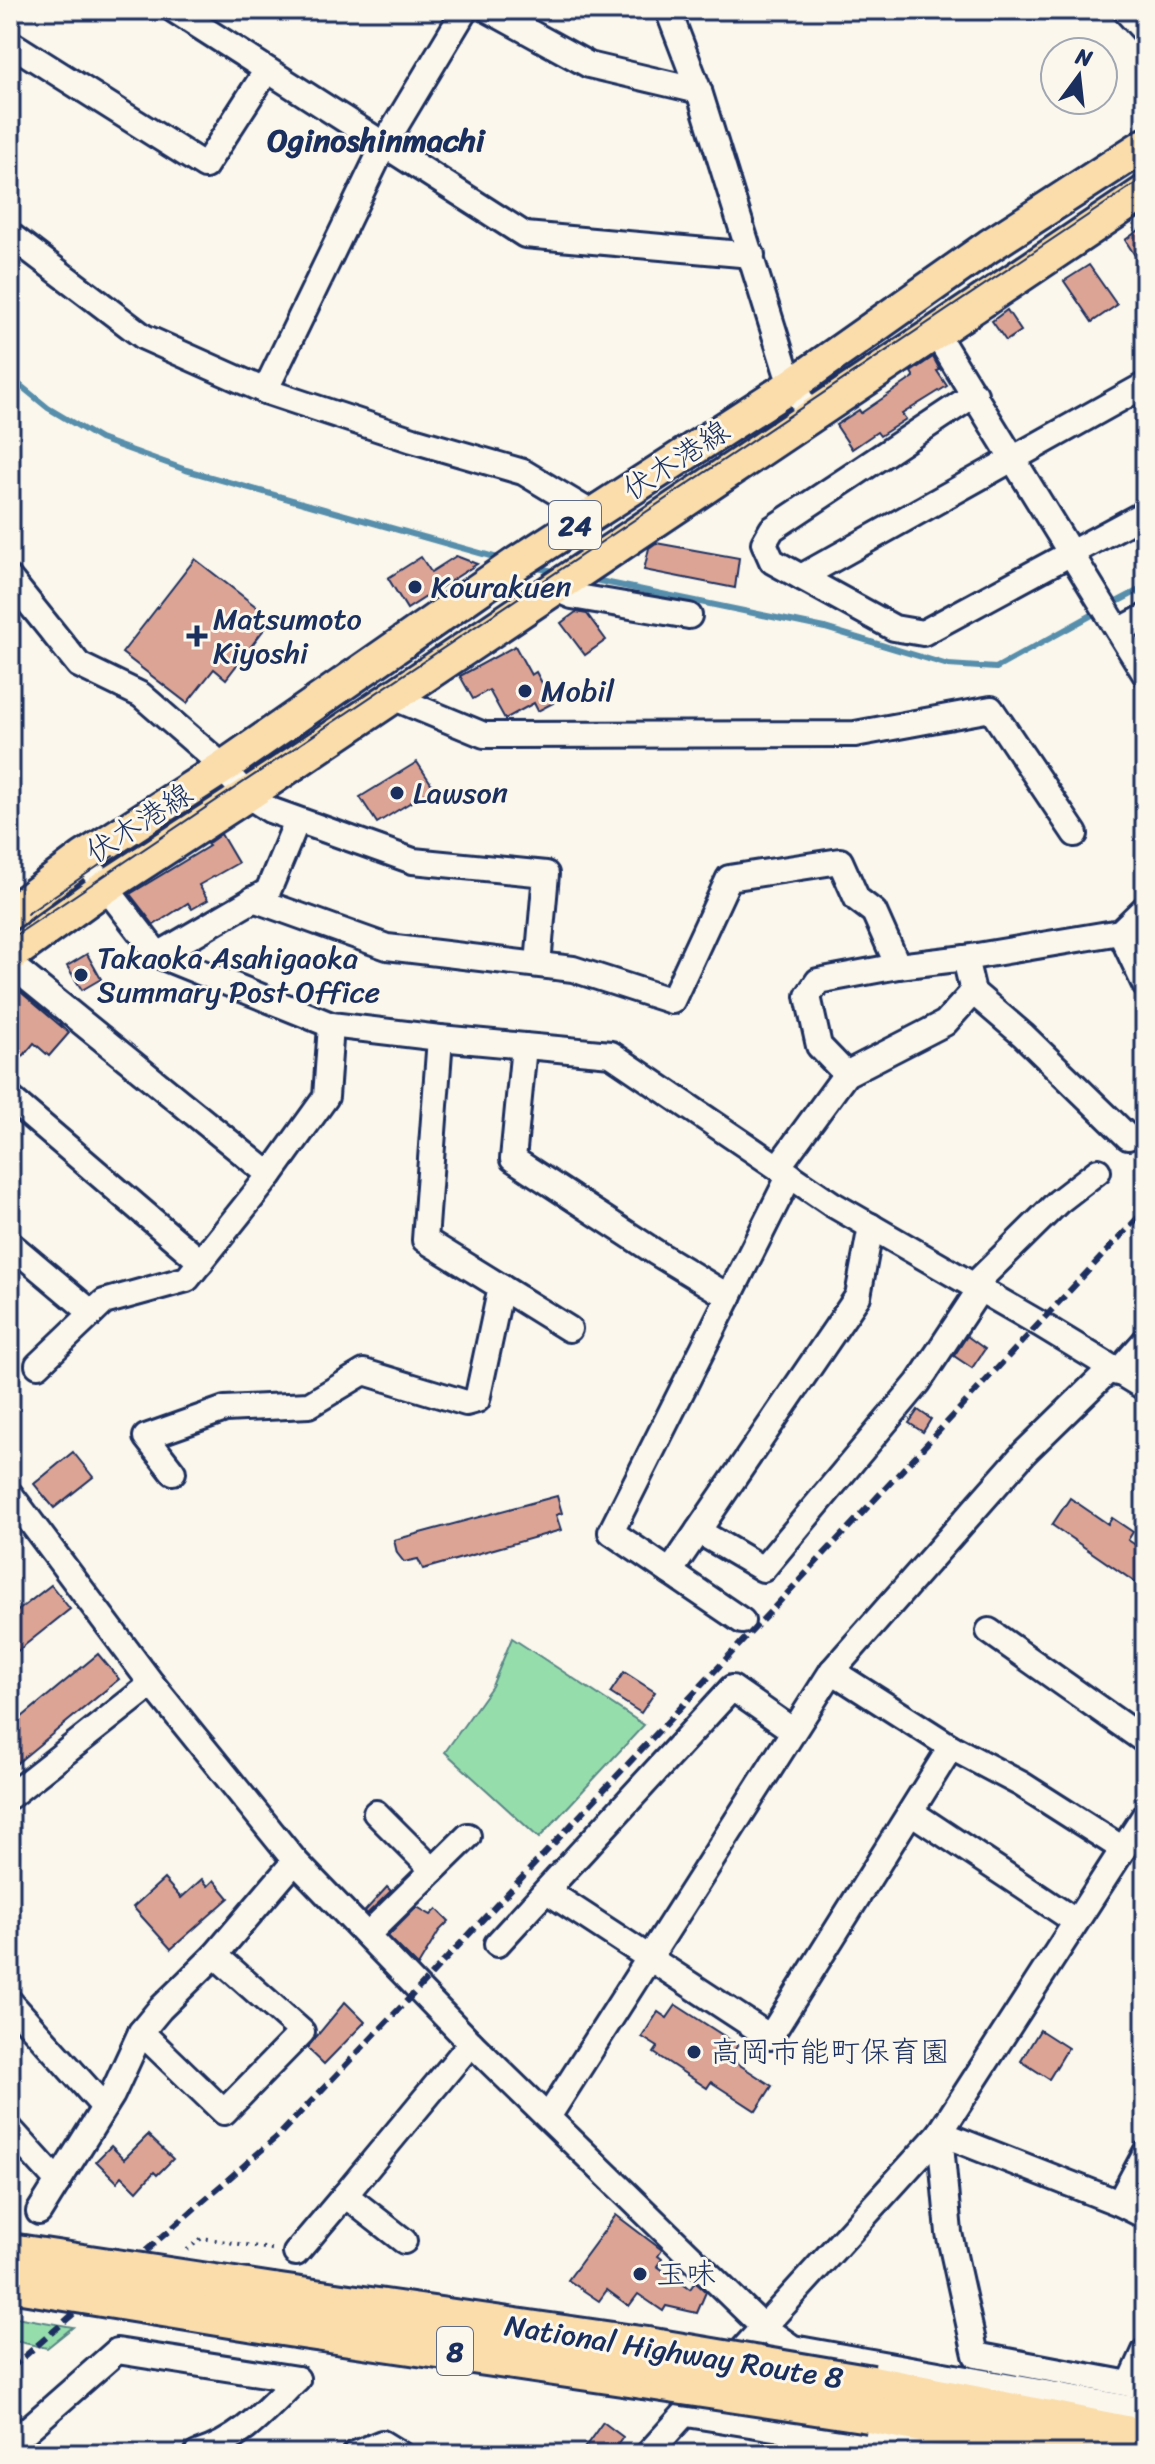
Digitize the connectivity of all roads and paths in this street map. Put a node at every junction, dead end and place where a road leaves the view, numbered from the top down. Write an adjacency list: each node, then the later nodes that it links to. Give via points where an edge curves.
1 (174, 10): 6 (street)
2 (465, 10): 8 (street)
3 (489, 10): 7 (street, via 589,65)
4 (668, 10): 7 (street)
5 (10, 43): 6 (street, via 205,166)
6 (267, 70): 8 (street)
7 (699, 91): 12 (street)
8 (384, 145): 12 (street, via 525,235); 16 (street)
9 (1145, 145): 14 (main road, 伏木港線 / 24, via 989,246)
10 (1145, 192): 13 (main road, 伏木港線 / 24)
11 (10, 235): 16 (street, via 144,337)
12 (752, 255): 14 (street)
13 (935, 332): 17 (street); 18 (main road, 伏木港線 / 24)
14 (792, 385): 18 (street); 21 (main road, 伏木港線 / 24)
15 (1145, 385): 19 (street)
16 (265, 391): 21 (street, via 523,472)
17 (975, 394): 19 (street); 23 (street, via 772,529 764,543 772,561)
18 (811, 416): 25 (main road, 伏木港線 / 24)
19 (1014, 457): 22 (street); 23 (street)
20 (1145, 513): 22 (street)
21 (593, 514): 31 (main road, 伏木港線 / 24)
22 (1072, 553): 23 (street, via 923,633 894,628); 28 (street)
23 (801, 577)
24 (10, 579): 31 (street, via 79,665 141,695)
25 (553, 588): 26 (street, via 572,596); 30 (main road, 伏木港線 / 24)
26 (689, 616)
27 (1145, 617): 28 (street)
28 (1119, 631): 29 (street)
29 (1144, 669)
30 (392, 697): 32 (main road, 伏木港線 / 24); 34 (street, via 484,735 855,734 991,709)
31 (222, 768): 32 (street); 35 (main road, 伏木港線 / 24)
32 (247, 795): 33 (street); 36 (main road, 伏木港線 / 24)
33 (297, 821): 37 (street, via 268,891); 45 (street, via 413,861 546,874)
34 (1075, 834)
35 (83, 858): 36 (street); 39 (main road, 伏木港線 / 24)
36 (104, 888): 41 (street); 42 (main road, 伏木港線 / 24)
37 (253, 899): 41 (street); 45 (street, via 387,947)
38 (1145, 908): 40 (street)
39 (10, 913)
40 (1120, 932): 43 (street); 47 (street)
41 (158, 955): 49 (street)
42 (10, 956)
43 (965, 958): 46 (street); 48 (street)
44 (10, 964): 57 (street)
45 (538, 964): 46 (street, via 573,969 672,1001 729,878 840,861 857,899 874,912)
46 (898, 966): 52 (street, via 818,981 808,996 819,1046)
47 (1145, 985)
48 (973, 992): 52 (street, via 945,1023); 54 (street)
49 (331, 1025): 50 (street); 57 (street, via 326,1097)
50 (440, 1038): 51 (street); 61 (street, via 425,1240)
51 (524, 1046): 55 (street, via 611,1054); 63 (street, via 513,1159)
52 (846, 1074): 55 (street)
53 (10, 1098): 60 (street)
54 (1128, 1137)
55 (784, 1171): 58 (street); 63 (street)
56 (1098, 1171): 62 (street, via 1058,1202)
57 (270, 1175): 60 (street)
58 (871, 1226): 62 (street); 72 (street, via 858,1296)
59 (10, 1244): 64 (street)
60 (201, 1262): 64 (street, via 187,1279 104,1302)
61 (501, 1287): 65 (street); 70 (street, via 477,1400 466,1403 364,1372 309,1405 225,1409 146,1437)
62 (977, 1287): 68 (street); 72 (street, via 918,1383 763,1569)
63 (729, 1297): 73 (street, via 611,1532)
64 (92, 1313): 67 (street)
65 (569, 1329)
66 (1145, 1341): 68 (street)
67 (38, 1365)
68 (1114, 1371): 69 (street); 76 (street, via 1025,1452)
69 (1145, 1388)
70 (173, 1472)
71 (10, 1494): 77 (street)
72 (698, 1531): 73 (street)
73 (670, 1572): 74 (street)
74 (742, 1621)
75 (989, 1631): 79 (street)
76 (832, 1671): 78 (street); 80 (street)
77 (152, 1684): 81 (street); 87 (street)
78 (792, 1730): 89 (street, via 732,1688); 94 (street)
79 (1145, 1741)
80 (951, 1747): 82 (street); 86 (street)
81 (10, 1796)
82 (911, 1812): 90 (street); 94 (street, via 770,2037)
83 (376, 1813): 88 (street)
84 (1145, 1815): 86 (street)
85 (468, 1836): 88 (street)
86 (1123, 1849): 90 (street)
87 (295, 1861): 91 (street); 93 (street)
88 (433, 1870): 91 (street)
89 (547, 1891): 92 (street); 94 (street)
90 (1075, 1921): 101 (street)
91 (367, 1935): 97 (street)
92 (497, 1944)
93 (215, 1955): 96 (street); 96 (street, via 302,2032 224,2112)
94 (648, 1957): 99 (street)
95 (10, 2002): 98 (street)
96 (141, 2032): 98 (street)
97 (471, 2043): 99 (street); 104 (street)
98 (104, 2107): 103 (street)
99 (548, 2117): 113 (street)
100 (10, 2129): 103 (street)
101 (940, 2133): 105 (street); 113 (street); 115 (street, via 949,2233 976,2355)
102 (1145, 2154): 105 (street)
103 (58, 2182): 106 (street)
104 (345, 2195): 108 (street); 110 (street)
105 (1119, 2203): 107 (street)
106 (39, 2212)
107 (1145, 2216)
108 (404, 2241)
109 (10, 2252): 112 (highway, National Highway Route 8 / 8, bridge)
110 (296, 2253)
111 (10, 2283): 112 (highway, National Highway Route 8 / 8, bridge)
112 (270, 2308): 116 (highway, National Highway Route 8 / 8, bridge)
113 (763, 2327): 117 (street, via 793,2348); 118 (street)
114 (1145, 2351): 115 (street)
115 (1138, 2386)
116 (871, 2399): 119 (highway, National Highway Route 8 / 8); 126 (highway, National Highway Route 8 / 8)
117 (1145, 2411)
118 (687, 2414): 124 (street); 125 (street)
119 (1145, 2438)
120 (10, 2445): 121 (street, via 117,2351 297,2379 247,2430)
121 (210, 2452)
122 (355, 2454): 123 (street, via 382,2443)
123 (400, 2454)
124 (648, 2454)
125 (939, 2454)
126 (1079, 2454)

